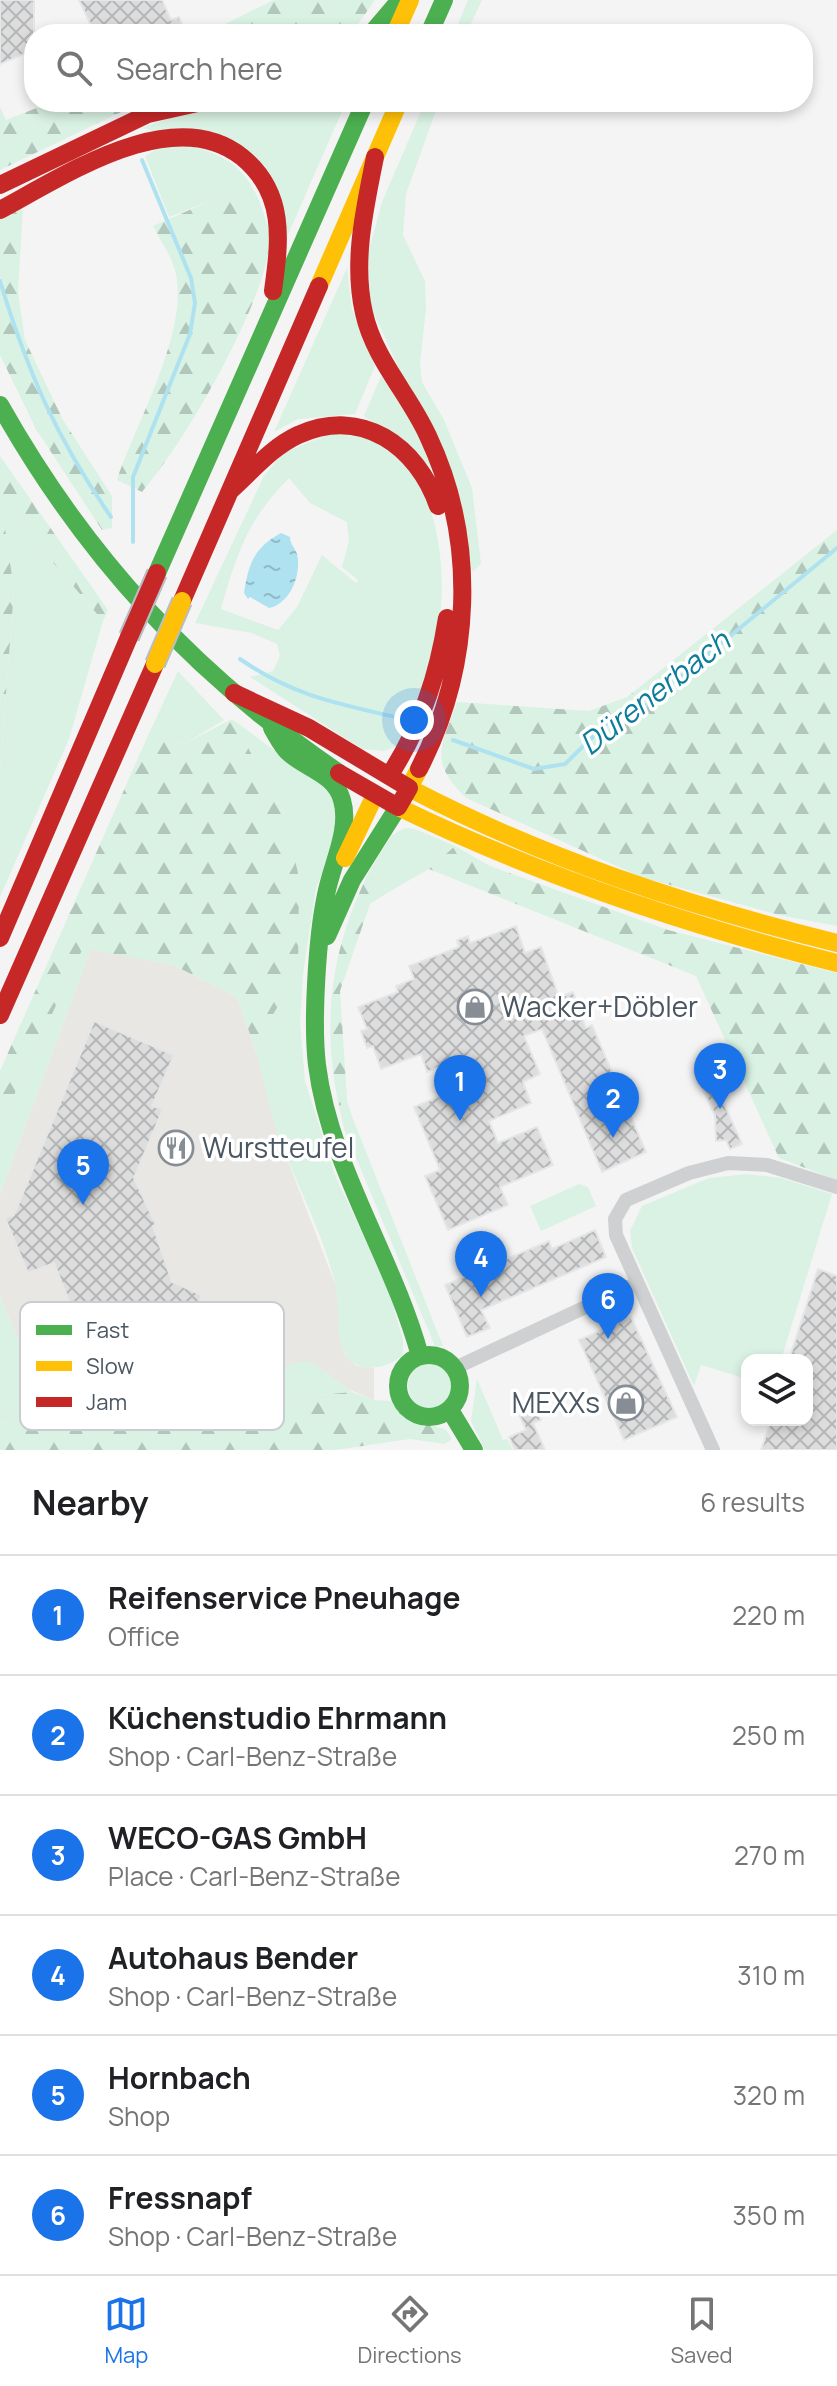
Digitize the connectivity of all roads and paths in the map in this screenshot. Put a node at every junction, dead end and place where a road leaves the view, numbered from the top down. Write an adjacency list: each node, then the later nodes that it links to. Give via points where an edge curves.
1 (400, 0): 4 (main road)
2 (410, 0): 5 (main road)
3 (444, 0): 6 (main road)
4 (380, 24)
5 (399, 24)
6 (433, 24)
7 (153, 112): 11 (main road)
8 (361, 112): 13 (main road)
9 (395, 112): 10 (main road)
10 (375, 157): 15 (main road); 18 (main road, via 358,264 364,317 441,467 461,552 458,658)
11 (0, 185)
12 (0, 210): 13 (main road, via 139,145 173,136 214,141 249,162 276,207 280,239)
13 (270, 317): 25 (main road, bridge)
14 (0, 405): 16 (main road, via 102,559)
15 (231, 490): 19 (main road, via 298,435 313,429 356,425 396,441 414,457 437,501 446,553 447,620 415,734); 29 (main road, bridge)
16 (234, 693): 17 (main road); 19 (main road, via 309,728)
17 (268, 721): 21 (main road); 24 (main road, via 288,752 332,781 342,798 345,818 325,897)
18 (427, 758): 20 (main road); 23 (main road, via 436,781)
19 (389, 776): 20 (main road); 21 (main road)
20 (409, 788): 22 (main road); 23 (main road)
21 (375, 795): 22 (main road); 24 (main road, via 341,869)
22 (398, 807): 27 (main road, via 352,880); 28 (main road, via 475,846 602,896 690,926)
23 (464, 818): 26 (main road, via 618,881)
24 (323, 930): 27 (main road)
25 (0, 938)
26 (837, 943)
27 (321, 949): 32 (main road, via 317,1064 332,1134)
28 (837, 963)
29 (0, 1015)
30 (837, 1187): 31 (street, via 767,1165 728,1163 626,1200 615,1219 616,1235)
31 (637, 1283): 33 (street); 36 (street)
32 (420, 1356): 33 (main road, via 440,1357); 34 (main road, via 399,1376 402,1403 419,1417)
33 (455, 1368): 34 (main road, via 459,1395)
34 (450, 1410): 35 (main road)
35 (474, 1450)
36 (713, 1450)

